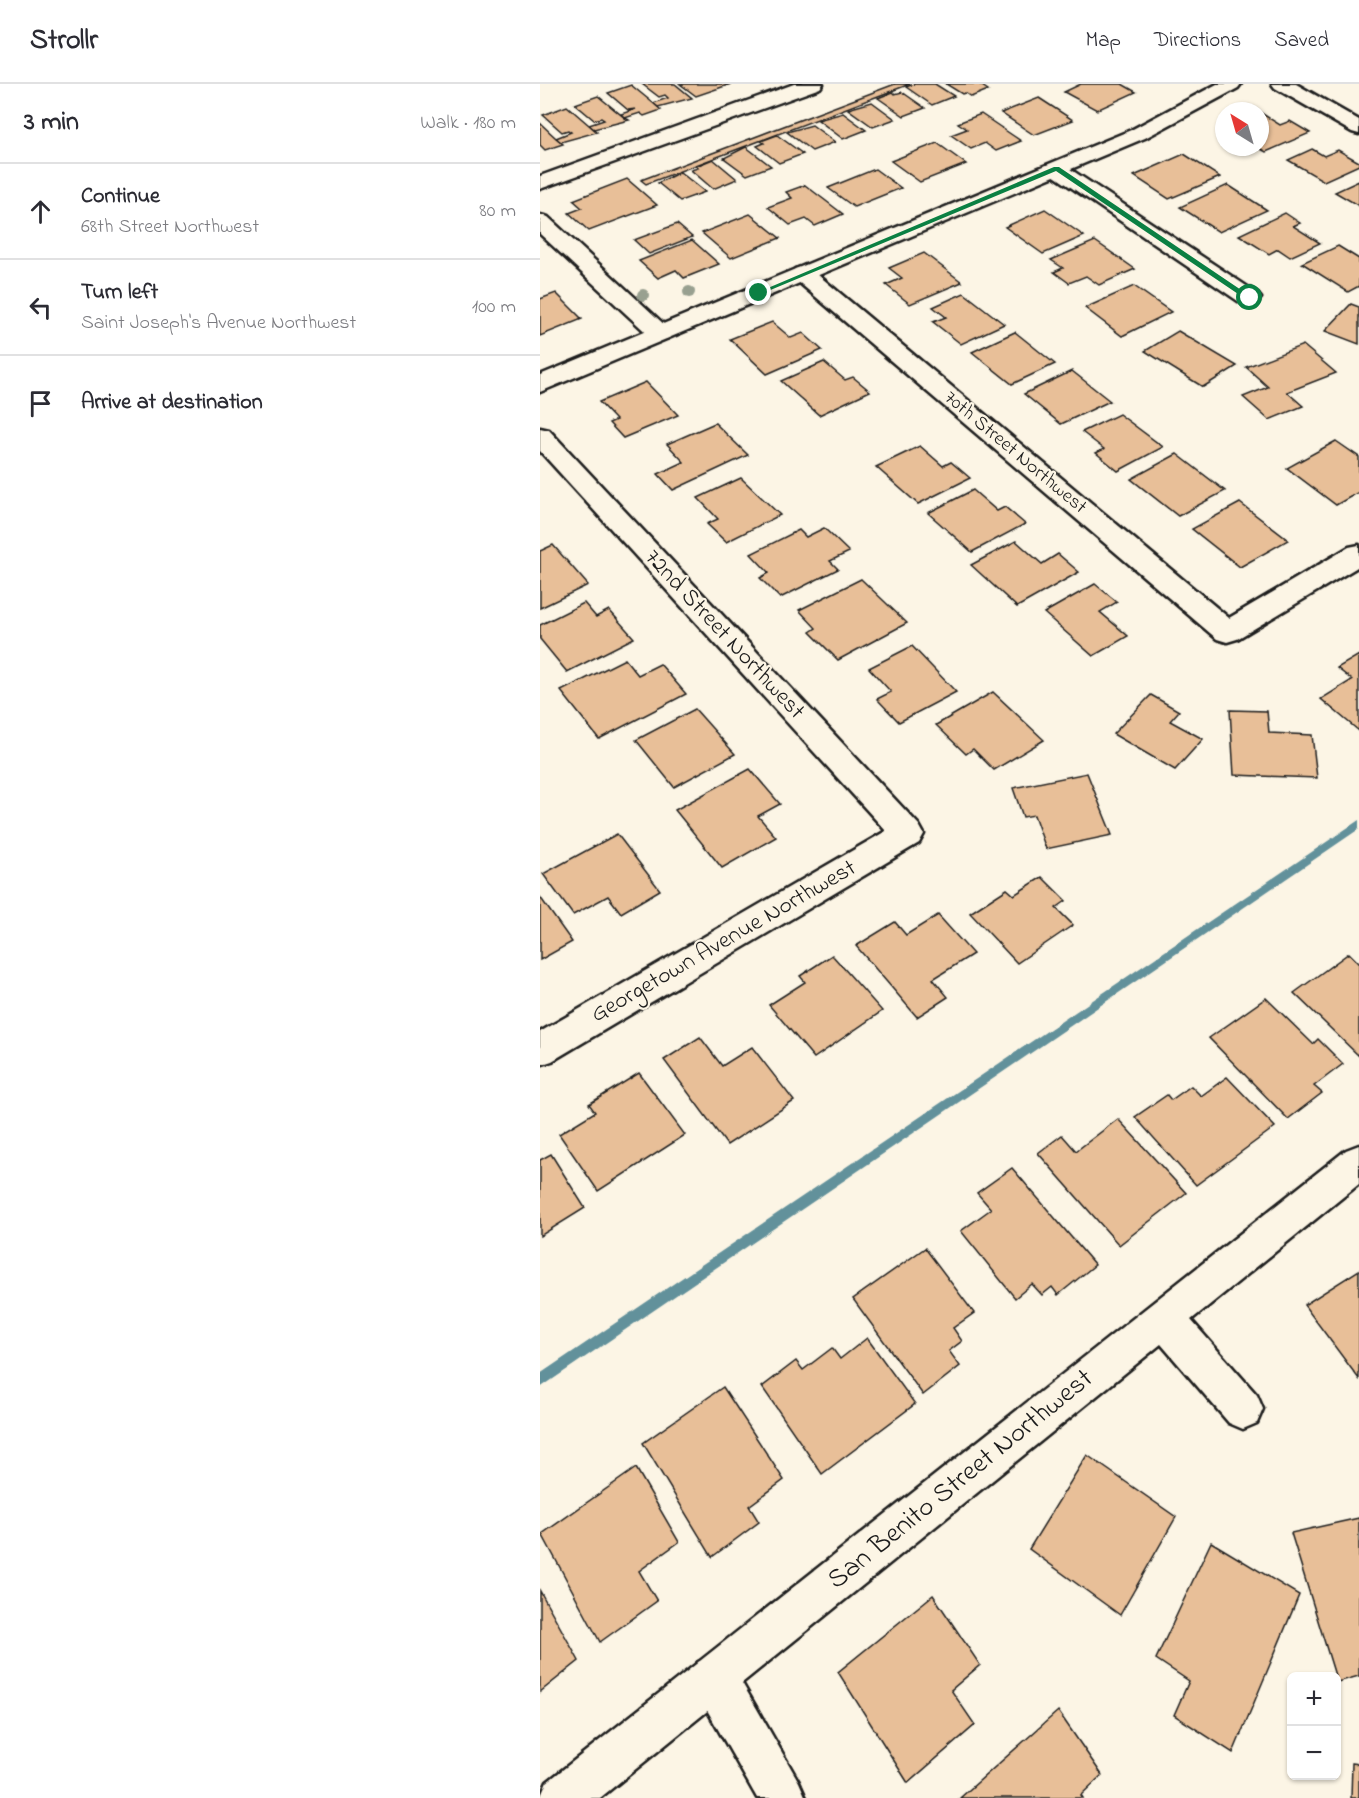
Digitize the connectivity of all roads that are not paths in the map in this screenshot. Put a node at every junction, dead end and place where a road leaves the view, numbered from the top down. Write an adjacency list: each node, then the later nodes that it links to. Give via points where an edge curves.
1 (813, 84): 6 (street)
2 (1231, 84): 5 (street, via 1173,117)
3 (1282, 84): 4 (street)
4 (1359, 128)
5 (1057, 169): 8 (street); 9 (street)
6 (540, 183)
7 (540, 222): 10 (street)
8 (803, 274): 10 (street); 13 (street, 70th Street Northwest, via 1227,632)
9 (1250, 298)
10 (660, 333): 11 (street)
11 (540, 384)
12 (540, 436): 14 (street, 72nd Street Northwest)
13 (1359, 554)
14 (908, 834): 15 (street, Georgetown Avenue Northwest)
15 (540, 1050)
16 (1359, 1162): 17 (street, San Benito Street Northwest)
17 (1163, 1317): 18 (street); 19 (street, San Benito Street Northwest)
18 (1243, 1408)
19 (714, 1678): 20 (street, San Benito Street Northwest); 21 (street)
20 (563, 1798)
21 (783, 1798)

